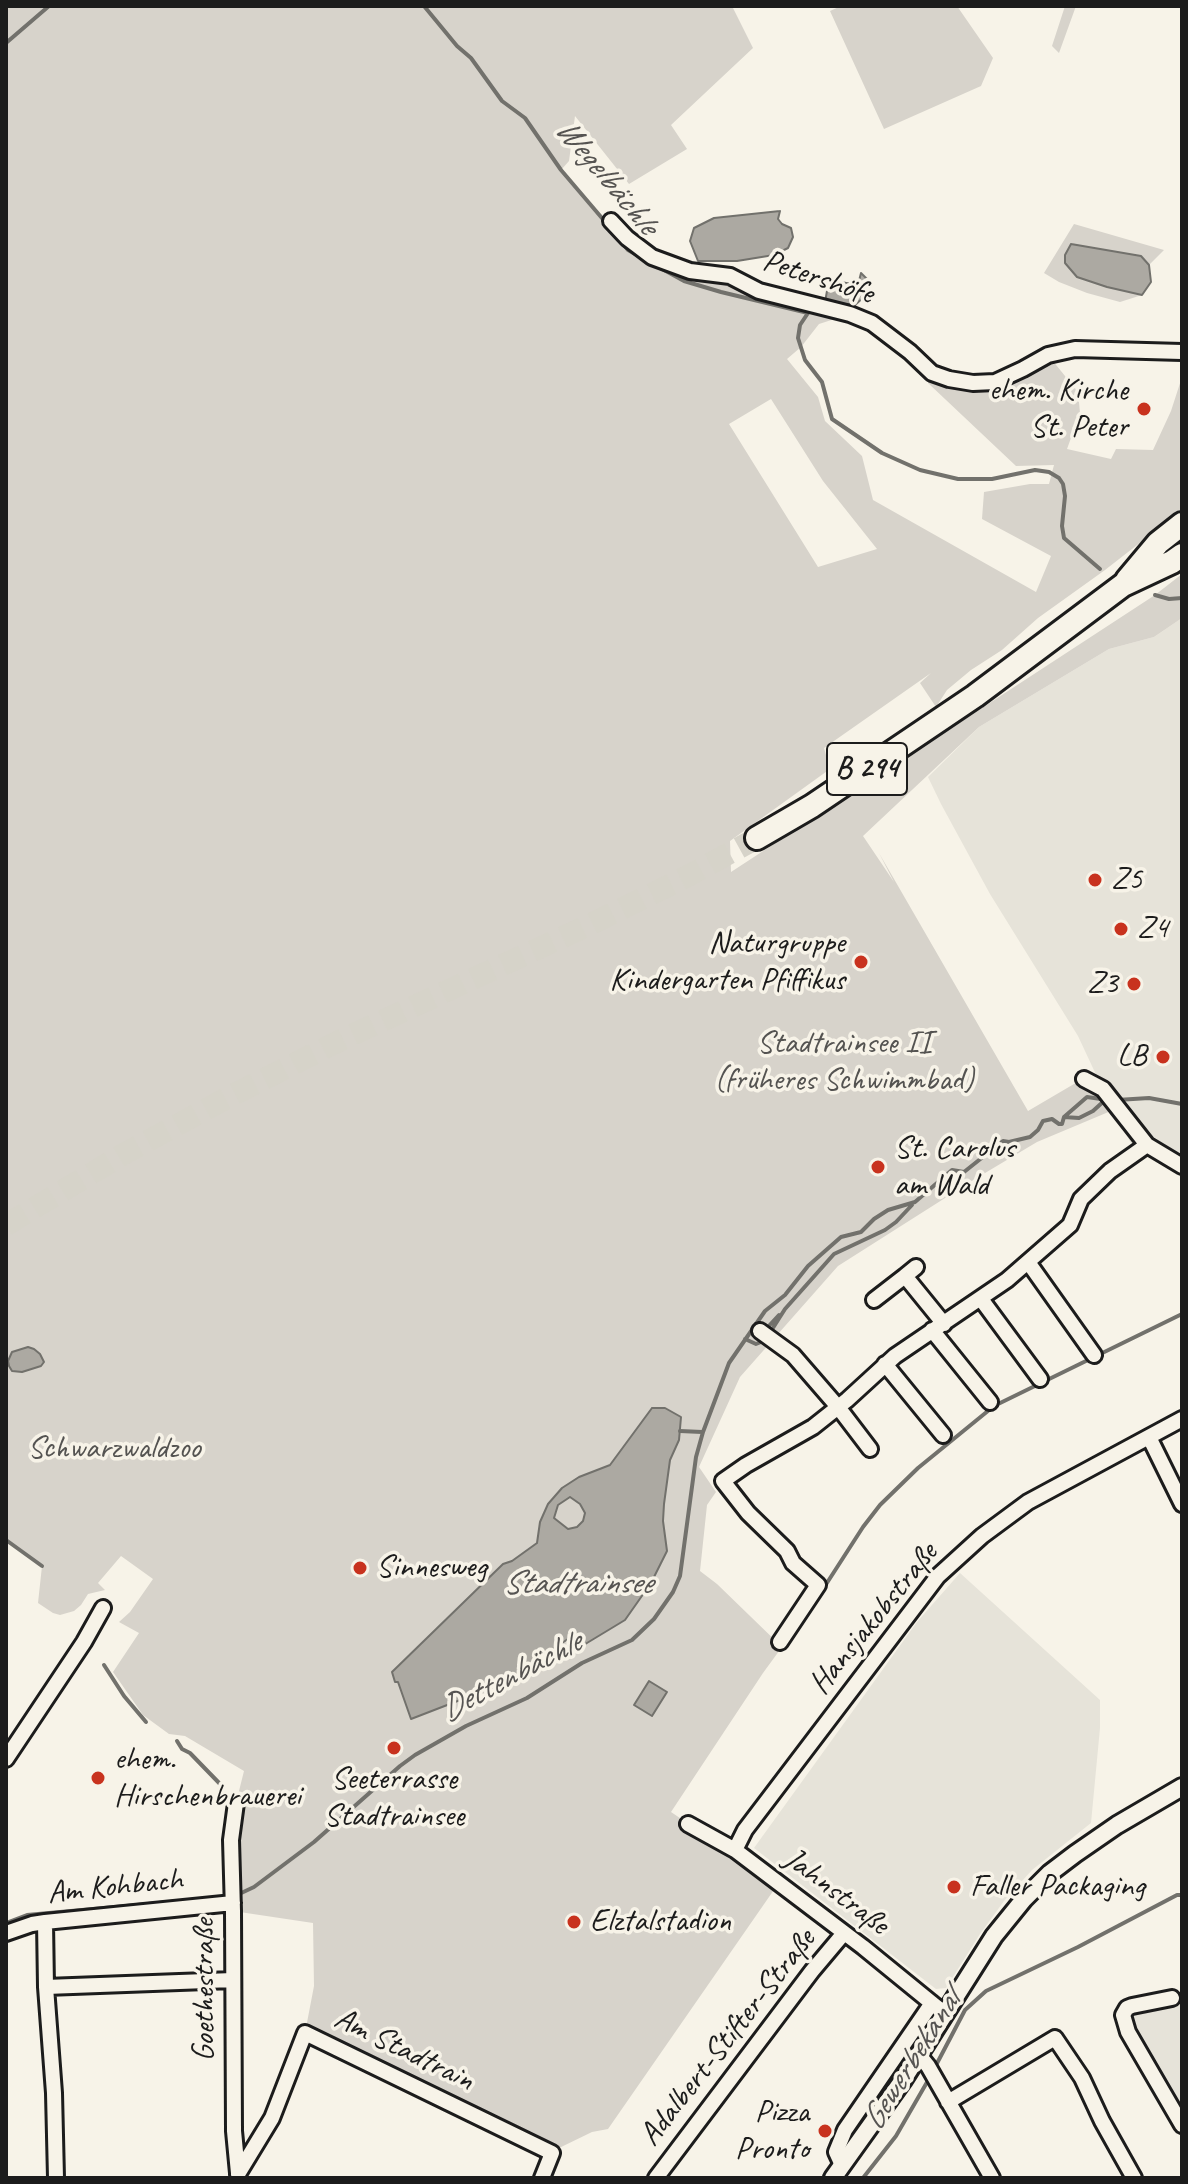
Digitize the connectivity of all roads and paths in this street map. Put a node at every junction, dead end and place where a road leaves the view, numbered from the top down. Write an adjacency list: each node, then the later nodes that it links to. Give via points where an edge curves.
1 (611, 221): 2 (street, Petershöfe, via 652,257 690,271 730,276 759,291 872,323 932,373 949,379 995,382 1048,355 1075,349)
2 (1182, 352)
3 (1182, 524): 5 (highway, B 294, via 1158,543)
4 (1182, 555): 5 (highway, B 294)
5 (1123, 585): 6 (highway, B 294, via 975,696)
6 (757, 838)
7 (1084, 1079): 8 (street, via 1103,1089)
8 (1147, 1145): 9 (street); 10 (street, via 1081,1199 1070,1225)
9 (1182, 1166)
10 (1028, 1262): 11 (street); 15 (street)
11 (981, 1299): 13 (street); 17 (street)
12 (874, 1300): 13 (street, via 911,1271)
13 (938, 1327): 16 (street); 18 (street)
14 (760, 1331): 19 (street, via 793,1355)
15 (1094, 1355)
16 (885, 1364): 19 (street); 21 (street)
17 (1040, 1379)
18 (990, 1402)
19 (838, 1407): 23 (street); 26 (street, via 723,1481 818,1585)
20 (1182, 1419): 22 (street, Hansjakobstraße)
21 (943, 1435)
22 (1149, 1437): 24 (street); 31 (street, Hansjakobstraße, via 1028,1502 938,1576)
23 (870, 1449)
24 (1182, 1504)
25 (103, 1608): 27 (street)
26 (780, 1642)
27 (6, 1759)
28 (1182, 1787): 39 (street, via 1100,1836 1038,1884)
29 (236, 1803): 32 (street, Goethestraße)
30 (688, 1824): 31 (street, Jahnstraße)
31 (735, 1850): 35 (street, Jahnstraße)
32 (232, 1898): 33 (street, Am Kohbach); 36 (street, Goethestraße)
33 (45, 1922): 34 (street, Am Kohbach); 37 (street)
34 (6, 1933)
35 (844, 1933): 39 (street, Jahnstraße); 47 (street, Adalbert-Stifter-Straße)
36 (233, 1980): 37 (street); 44 (street, Goethestraße)
37 (46, 1987): 45 (street)
38 (1172, 1998): 42 (street, via 1132,2006 1123,2015)
39 (938, 2008): 40 (street); 43 (street, via 845,2130 836,2152)
40 (924, 2060): 41 (street); 43 (street)
41 (948, 2102): 48 (street); 49 (street, via 1055,2038)
42 (1182, 2125)
43 (837, 2172)
44 (238, 2176): 46 (street, Am Stadtrain, via 272,2118 307,2026 552,2153)
45 (56, 2178)
46 (542, 2178)
47 (656, 2178)
48 (992, 2178)
49 (1134, 2178)

